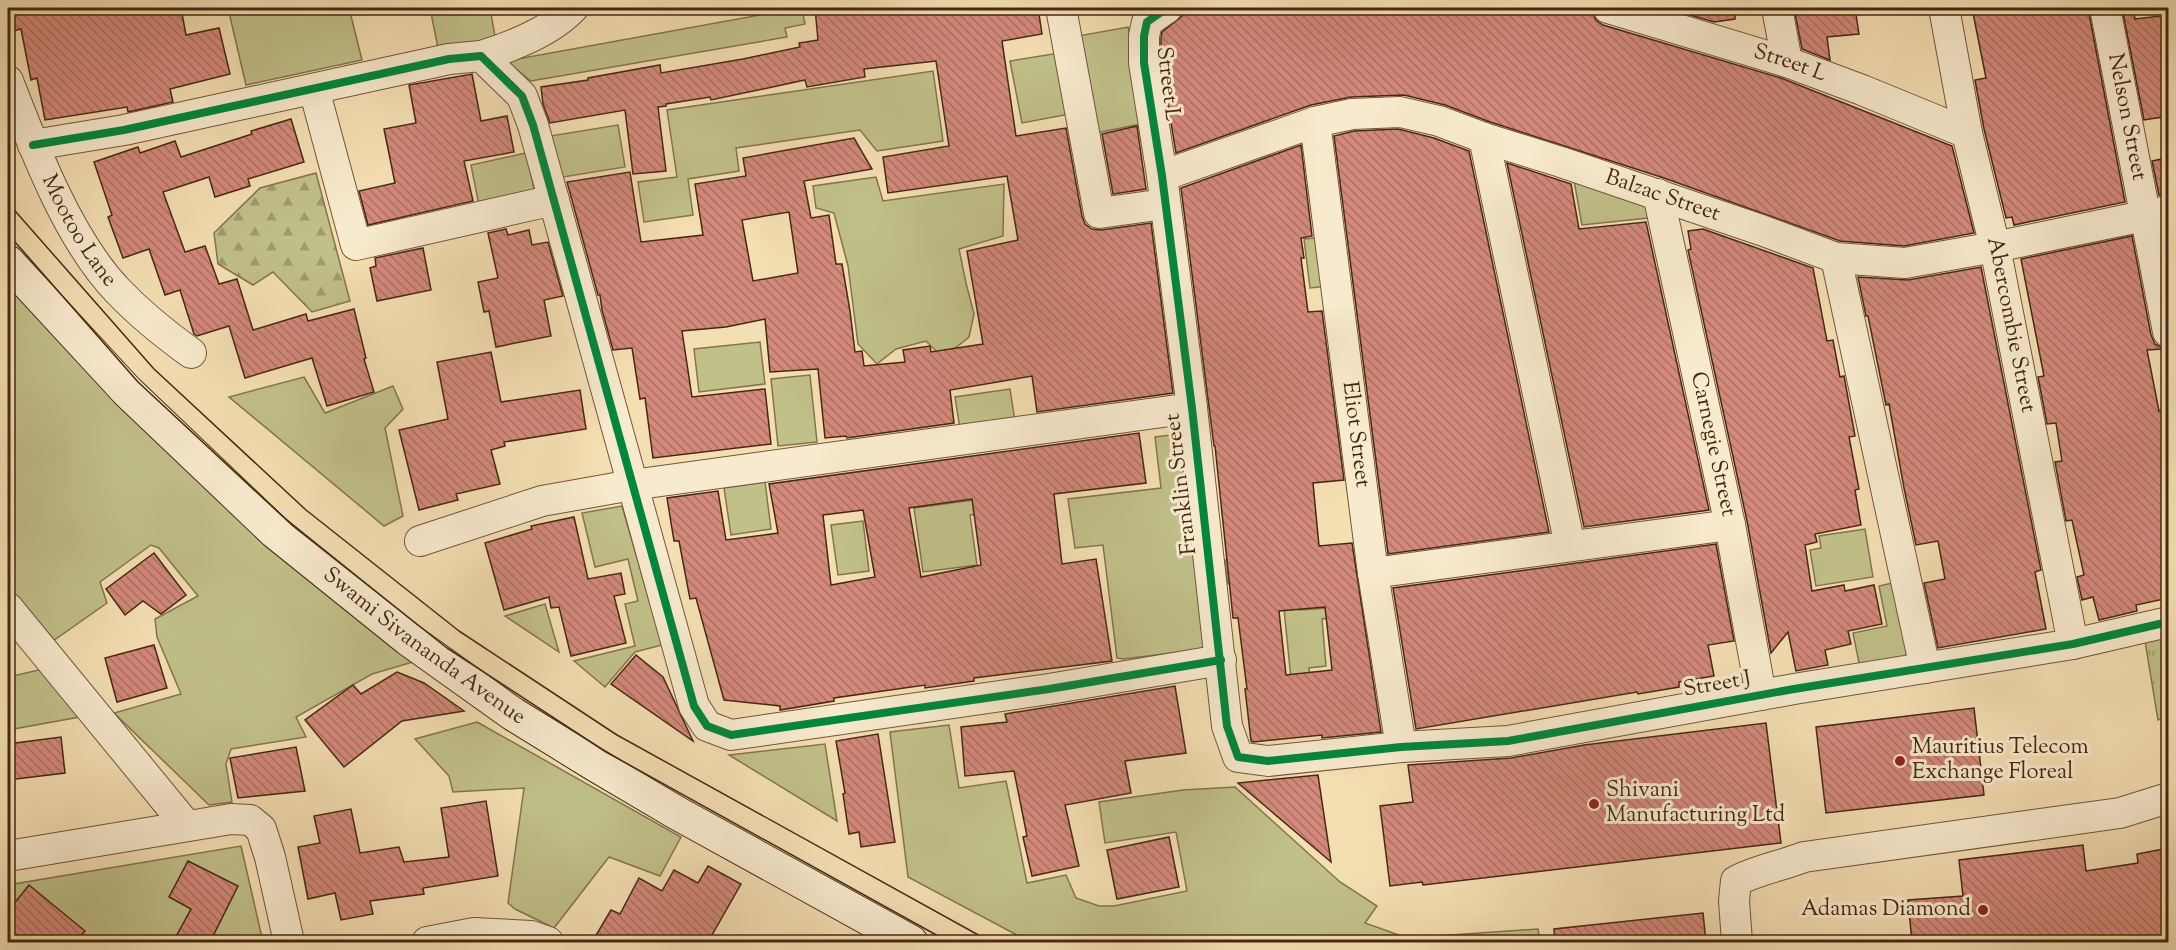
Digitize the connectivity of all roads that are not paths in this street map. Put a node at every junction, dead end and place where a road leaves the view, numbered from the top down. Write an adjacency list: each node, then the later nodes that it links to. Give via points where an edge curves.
1 (573, 8): 8 (street, via 549,26)
2 (1061, 8): 16 (street, Balzac Street, via 1099,213)
3 (1167, 8): 16 (street, Street L, via 1147,22 1144,36 1144,63)
4 (1611, 8): 9 (street, Street L)
5 (1777, 8): 9 (street)
6 (1944, 8): 13 (street, Abercombie Street)
7 (2105, 8): 19 (street, Nelson Street)
8 (482, 56): 11 (street); 18 (street, via 522,96)
9 (1787, 62): 13 (street, Street L)
10 (8, 81): 15 (street, Mootoo Lane)
11 (314, 89): 15 (street, via 124,130); 18 (street, via 356,245)
12 (1315, 122): 14 (street, Balzac Street, via 1352,114 1400,112); 16 (street, Balzac Street); 30 (street, Eliot Street)
13 (1967, 133): 20 (street, Abercombie Street)
14 (1484, 138): 17 (street, Balzac Street); 29 (street)
15 (33, 145): 24 (street, Mootoo Lane, via 65,212 117,291)
16 (1164, 190): 25 (street, Franklin Street)
17 (1658, 194): 21 (street, Balzac Street); 27 (street, Carnegie Street)
18 (554, 200): 26 (street)
19 (2157, 213): 20 (street, Balzac Street); 23 (street, Nelson Street)
20 (1995, 247): 21 (street, Balzac Street, via 1905,263); 33 (street, Abercombie Street)
21 (1836, 258): 35 (street)
22 (8, 262): 45 (street, Swami Sivananda Avenue, via 127,391 275,532 408,639 513,714 594,764)
23 (2169, 332)
24 (191, 353)
25 (1192, 408): 26 (street); 34 (street, Franklin Street)
26 (632, 485): 28 (street, via 542,501); 34 (street, via 694,706 707,726 731,735)
27 (1730, 525): 29 (street); 36 (street, Carnegie Street)
28 (420, 541)
29 (1570, 546): 30 (street)
30 (1373, 573): 37 (street, Eliot Street)
31 (8, 608): 40 (street)
32 (2169, 622): 33 (street, Street J)
33 (2073, 644): 35 (street, Street J)
34 (1221, 660): 38 (street, Franklin Street, via 1227,726 1238,757)
35 (1925, 668): 36 (street, Street J)
36 (1761, 695): 37 (street, Street J, via 1508,741)
37 (1401, 747): 38 (street, Street J)
38 (1268, 761)
39 (2169, 798): 46 (street, via 2120,813 1804,857 1755,871 1736,881)
40 (187, 826): 41 (street); 42 (street, via 231,819 250,820 261,829)
41 (8, 856)
42 (289, 942)
43 (427, 942): 44 (street, via 474,933 531,936)
44 (548, 942)
45 (911, 942)
46 (1737, 942)

